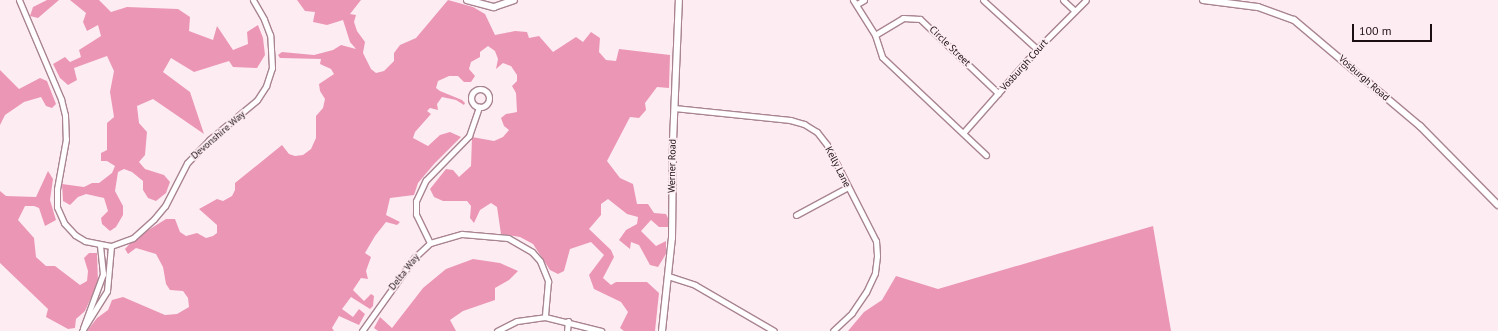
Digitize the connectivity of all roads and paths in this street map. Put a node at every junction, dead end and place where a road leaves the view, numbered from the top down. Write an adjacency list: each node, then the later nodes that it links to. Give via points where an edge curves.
1 (19, 0): 24 (street, Devonshire Way, via 62,99 66,115 66,139 57,189 57,207 64,223 75,235)
2 (252, 0): 25 (street, Devonshire Way, via 264,18 270,35 272,68 266,86 257,100 187,163 166,206 154,220 132,238)
3 (467, 0): 4 (street, via 494,7)
4 (514, 0)
5 (679, 0): 17 (street, Werner Road)
6 (864, 0): 11 (street)
7 (983, 0): 14 (street)
8 (1063, 0): 12 (street)
9 (1086, 0): 12 (street, Vosburgh Court)
10 (1202, 0): 21 (street, Vosburgh Road, via 1258,7 1294,20 1420,126)
11 (855, 2): 13 (street)
12 (1075, 11): 14 (street, Vosburgh Court)
13 (875, 35): 15 (street, Circle Street, via 908,16 920,19); 18 (street, via 882,57 889,65)
14 (1037, 49): 15 (street, Vosburgh Court)
15 (998, 93): 18 (street, Vosburgh Court)
16 (479, 107): 23 (street, via 469,136 426,180 416,201 416,214)
17 (674, 108): 20 (street, Kelly Lane, via 790,120 804,124 817,132 827,145); 26 (street, Werner Road, via 672,238)
18 (963, 133): 19 (street)
19 (986, 155)
20 (848, 187): 22 (street); 35 (street, Kelly Lane, via 876,241 877,256 875,273 866,292 852,313)
21 (1498, 205)
22 (796, 215)
23 (430, 243): 27 (street, Delta Way, via 462,234 485,234 521,244 532,252 546,273 548,281); 29 (street, Delta Way, via 407,266)
24 (100, 245): 25 (street, Devonshire Way); 25 (street, via 103,274 82,331 107,291)
25 (111, 246)
26 (668, 276): 33 (street, Werner Road); 34 (street, via 695,285)
27 (545, 317): 28 (street); 30 (street, via 517,321)
28 (568, 321): 31 (street); 32 (street)
29 (362, 331)
30 (497, 331)
31 (567, 331)
32 (601, 331)
33 (662, 331)
34 (774, 331)
35 (833, 331)

